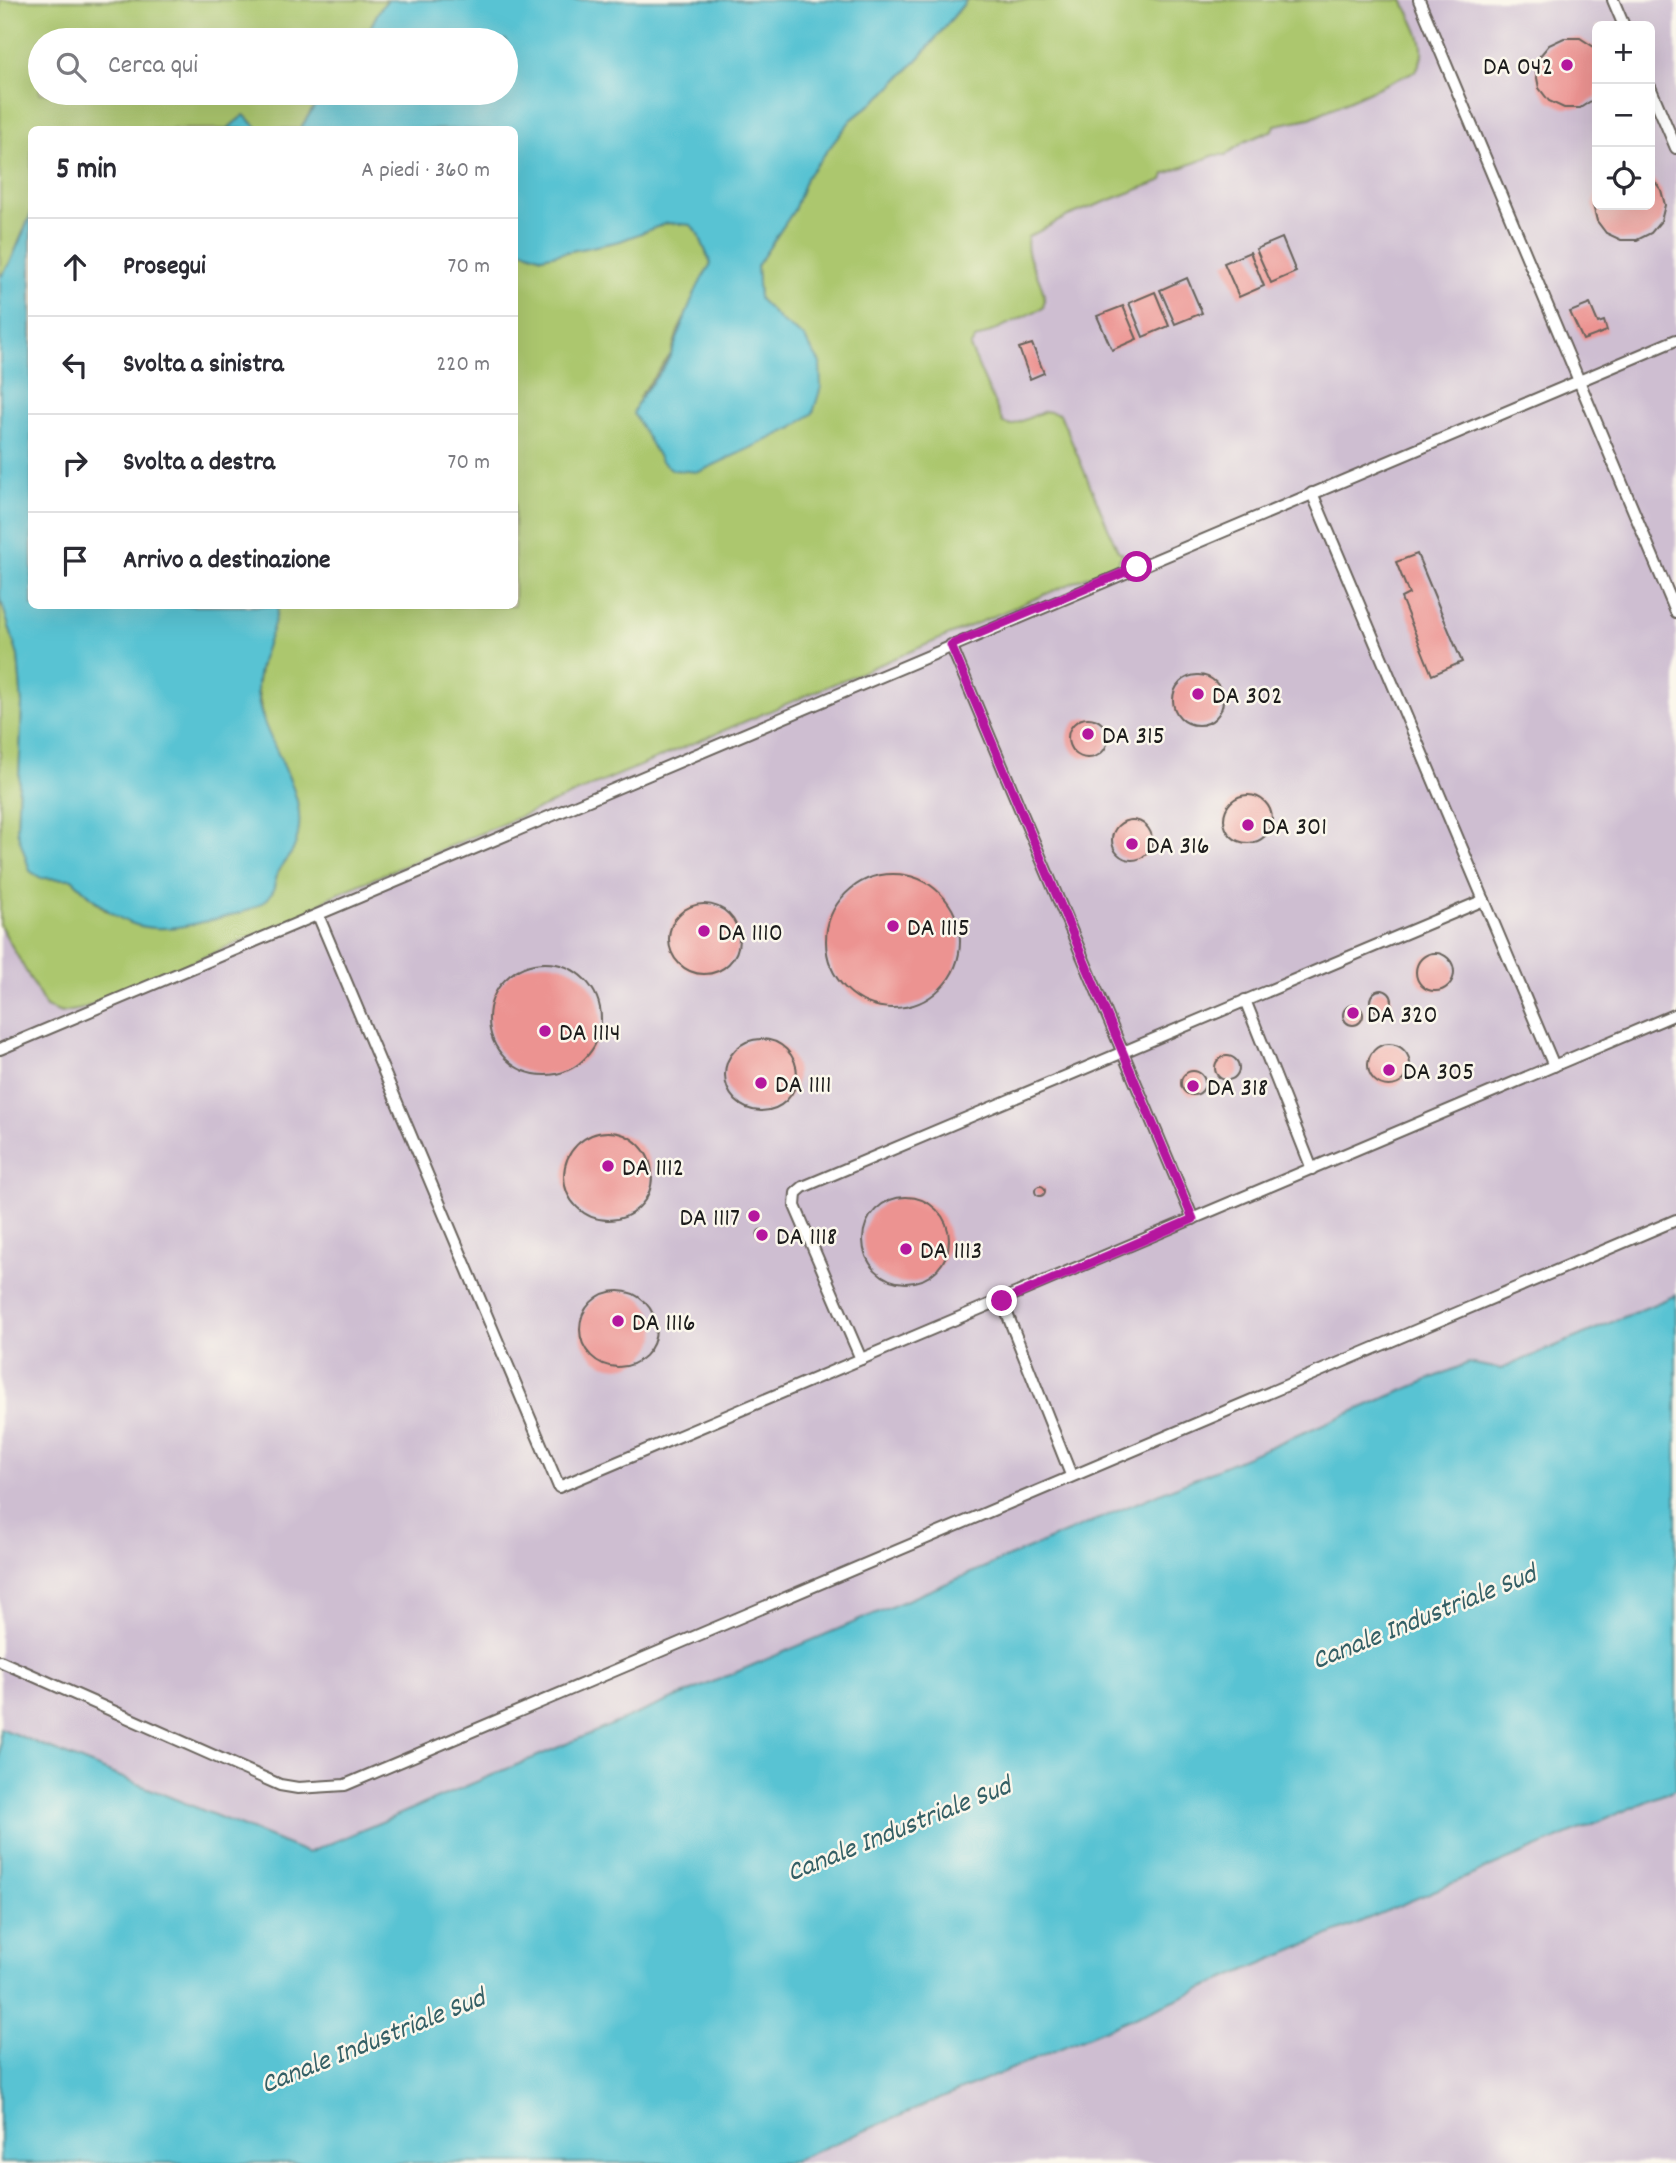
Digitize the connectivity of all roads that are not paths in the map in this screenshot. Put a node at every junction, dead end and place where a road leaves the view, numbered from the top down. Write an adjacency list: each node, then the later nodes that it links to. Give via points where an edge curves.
1 (1419, 0): 7 (lane)
2 (1613, 0): 3 (lane)
3 (1622, 21)
4 (1655, 99): 5 (lane)
5 (1676, 148)
6 (1676, 340): 7 (lane)
7 (1578, 382): 8 (lane); 9 (lane)
8 (1312, 493): 10 (lane); 11 (lane)
9 (1676, 612)
10 (951, 645): 12 (lane); 16 (lane)
11 (1484, 900): 13 (lane); 17 (lane)
12 (318, 915): 15 (lane); 22 (lane, via 559,1487)
13 (1245, 1000): 16 (lane); 18 (lane)
14 (1676, 1014): 17 (lane)
15 (0, 1049)
16 (1124, 1051): 19 (lane); 22 (lane, via 835,1171 796,1193 795,1206)
17 (1554, 1066): 18 (lane)
18 (1312, 1169): 19 (lane)
19 (1193, 1219): 21 (lane)
20 (1676, 1220): 23 (lane)
21 (1002, 1301): 22 (lane); 23 (lane)
22 (861, 1359)
23 (1071, 1475): 24 (lane, via 345,1785 280,1785)
24 (0, 1661)

